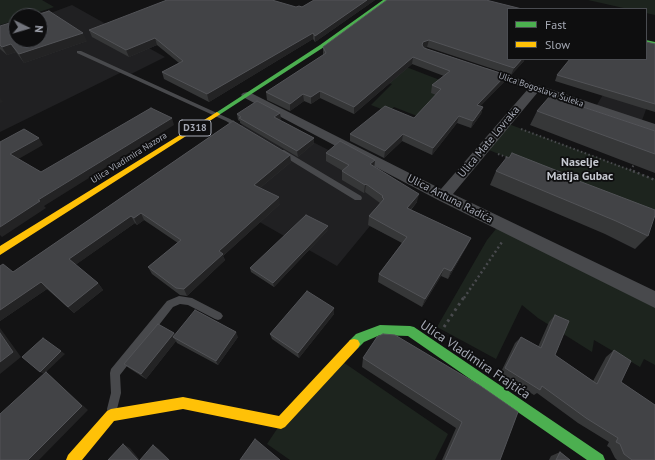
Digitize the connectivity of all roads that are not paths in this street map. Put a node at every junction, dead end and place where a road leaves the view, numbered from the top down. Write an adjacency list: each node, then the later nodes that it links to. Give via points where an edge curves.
1 (386, 0): 5 (main road, Ulica Vladimira Nazora / D318)
2 (79, 52): 6 (lane)
3 (478, 68): 4 (street, Ulica Bogoslava Šuleka)
4 (535, 88): 7 (street, Ulica Bogoslava Šuleka); 10 (street, Ulica Mate Lovraka)
5 (247, 95): 6 (main road, Ulica Vladimira Nazora / D318); 10 (street, Ulica Antuna Radića)
6 (215, 115): 8 (lane); 12 (main road, Ulica Vladimira Nazora / D318)
7 (655, 128)
8 (247, 131)
9 (273, 147): 11 (lane)
10 (443, 196): 13 (street, Ulica Antuna Radića)
11 (358, 198)
12 (0, 251)
13 (655, 300)
14 (218, 316): 15 (lane, via 188,301 179,300 170,304 115,373 116,393)
15 (111, 415): 16 (main road); 17 (main road, Ulica Vladimira Frajtića, via 183,403 281,423 360,338 380,330 410,331)
16 (73, 460)
17 (598, 460)

